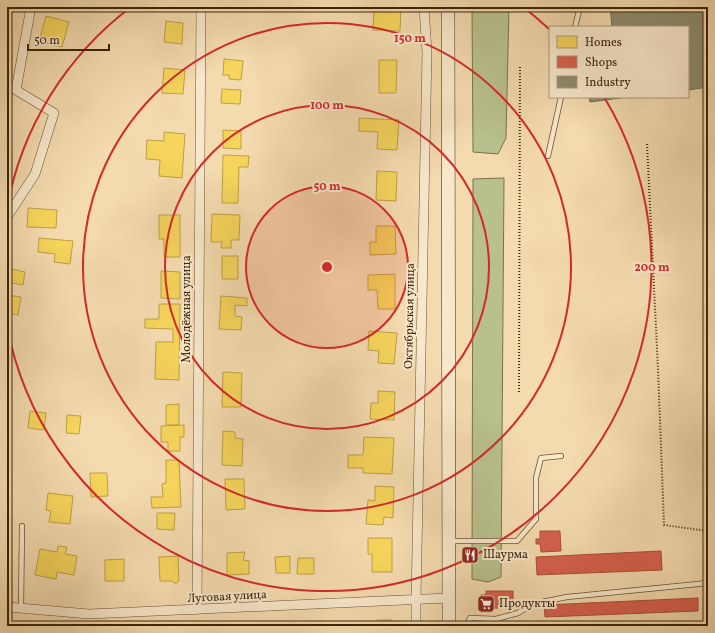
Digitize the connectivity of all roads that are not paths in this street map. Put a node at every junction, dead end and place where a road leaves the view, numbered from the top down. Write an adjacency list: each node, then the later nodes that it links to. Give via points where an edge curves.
1 (31, 7): 9 (street, via 16,90 54,113 35,174)
2 (200, 7): 18 (street, Молодёжная улица)
3 (424, 7): 15 (street, Октябрьская улица, via 427,52)
4 (448, 7): 12 (main road)
5 (580, 7): 6 (lane)
6 (576, 26)
7 (560, 98): 8 (lane)
8 (548, 156)
9 (7, 217)
10 (561, 456): 12 (lane, via 541,458 536,478 536,519 517,541)
11 (22, 526): 17 (lane)
12 (448, 541): 14 (main road)
13 (708, 583): 21 (lane, via 567,597 532,604 518,613 496,619 470,618)
14 (448, 598): 15 (street, Луговая улица); 20 (main road)
15 (416, 599): 18 (street, Луговая улица); 19 (street, Октябрьская улица)
16 (7, 607): 17 (street, Луговая улица)
17 (21, 608): 18 (street, Луговая улица, via 89,614)
18 (197, 610)
19 (416, 626)
20 (449, 626)
21 (466, 626)

